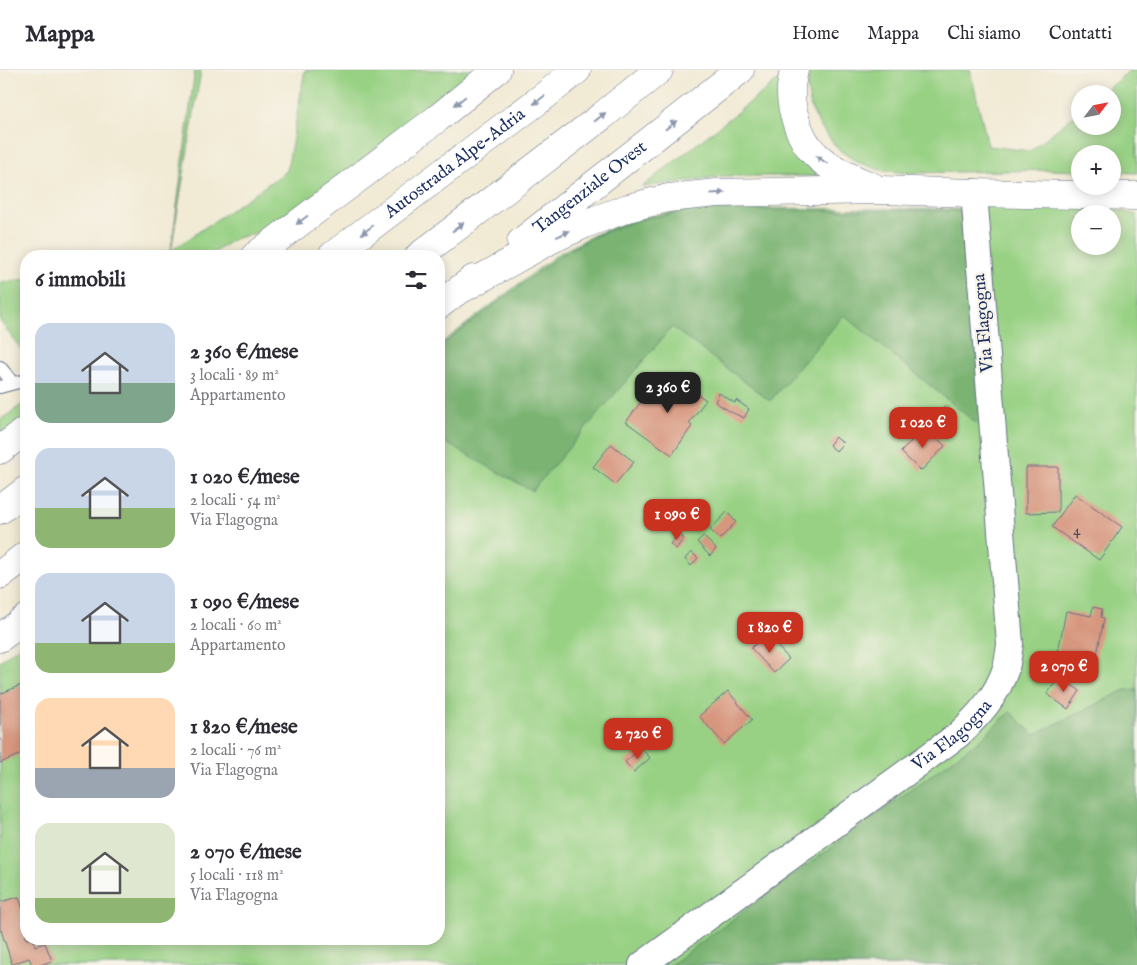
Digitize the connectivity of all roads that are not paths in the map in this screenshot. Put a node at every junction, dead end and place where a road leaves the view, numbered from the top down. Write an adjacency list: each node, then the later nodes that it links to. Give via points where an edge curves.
1 (498, 70): 9 (main road, one-way to 9)
2 (577, 70): 10 (main road, Autostrada Alpe-Adria, one-way to 10)
3 (659, 70): 11 (main road, one-way to 3)
4 (740, 70): 12 (main road, Tangenziale Ovest, one-way to 4)
5 (794, 70): 6 (main road, one-way to 5, via 845,175 815,154 805,142 796,124 793,107)
6 (881, 190): 7 (main road); 12 (main road, one-way to 6, via 552,239 587,223 668,198 717,192)
7 (974, 193): 8 (main road); 25 (street, Via Flagogna, via 1010,644 999,684 984,708 958,735)
8 (1137, 196)
9 (264, 250)
10 (340, 250)
11 (427, 250)
12 (448, 298)
13 (0, 367): 15 (lane)
14 (20, 381): 15 (lane)
15 (13, 383): 16 (lane)
16 (0, 387)
17 (20, 435): 18 (main road)
18 (0, 450)
19 (20, 495): 20 (main road)
20 (0, 510)
21 (20, 560): 22 (main road)
22 (0, 575)
23 (20, 623): 24 (main road)
24 (0, 638)
25 (642, 965)

